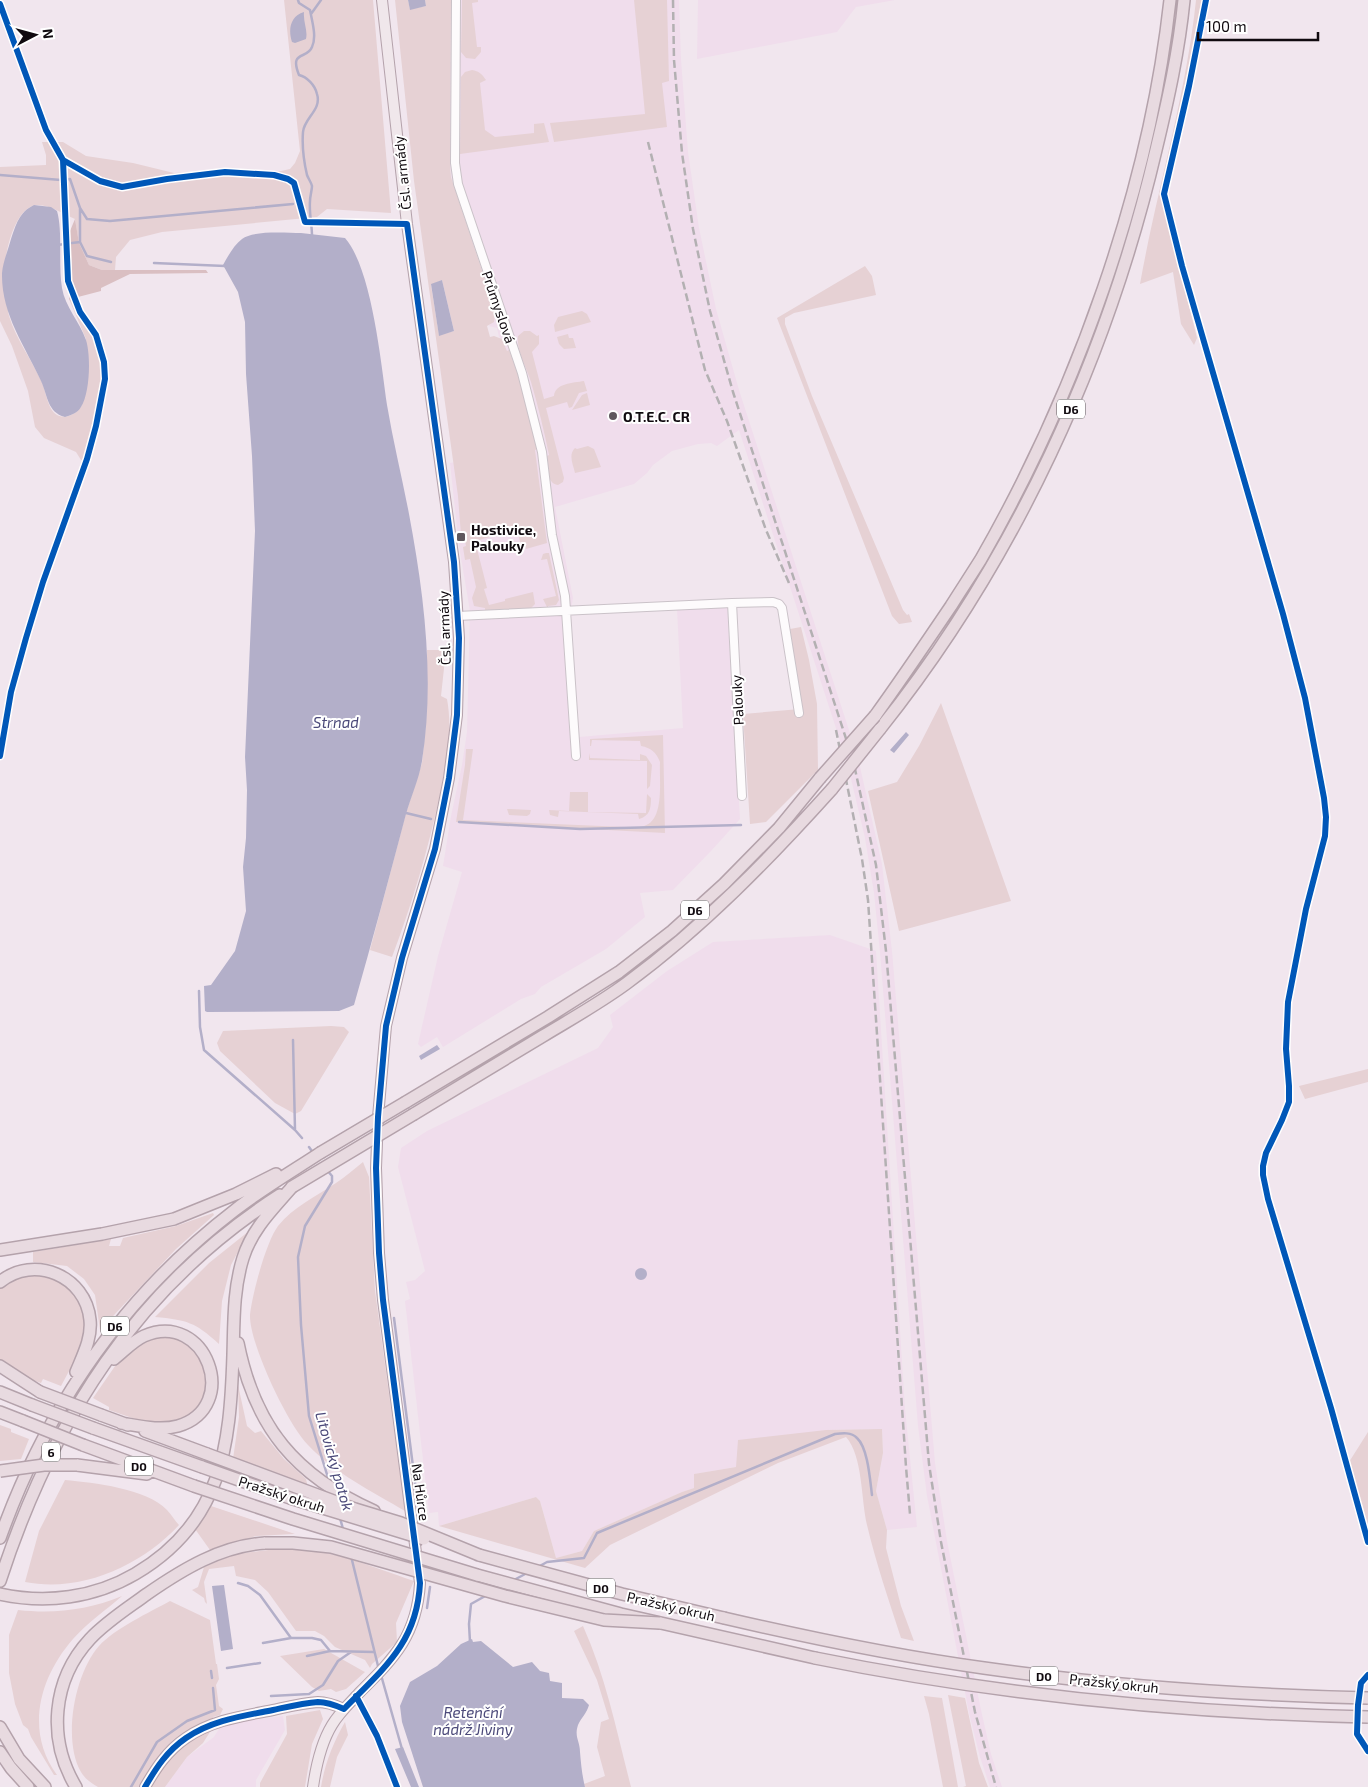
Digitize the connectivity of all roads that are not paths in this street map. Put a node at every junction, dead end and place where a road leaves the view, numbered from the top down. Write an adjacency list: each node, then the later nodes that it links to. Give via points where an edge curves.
1 (382, 0): 7 (main road, Čsl. armády, via 407,224 454,562)
2 (456, 0): 6 (street, Průmyslová, via 455,163 458,184 522,372 542,452)
3 (1170, 0): 12 (highway, D6, bridge, via 1155,96 1122,228 1059,403 980,560 875,716 779,828 724,884 649,949 548,1017)
4 (1184, 0): 13 (highway, D6, bridge, via 1169,97 1115,296 1073,404 1036,484 995,561 932,660 880,729 788,838 681,941 626,984 557,1028)
5 (732, 603): 6 (street); 8 (street, via 773,602 782,608); 10 (street, Palouky)
6 (566, 612): 7 (street); 9 (street)
7 (458, 616): 11 (main road, Čsl. armády, via 457,714 449,778 435,849 402,958)
8 (799, 713)
9 (576, 756)
10 (742, 796)
11 (386, 1026): 34 (main road, Na Hůrce, via 376,1168 379,1253 420,1583 415,1619 403,1643 393,1658)
12 (284, 1173): 14 (highway, via 174,1220); 22 (highway, D6, via 179,1257 148,1288 89,1361)
13 (292, 1187): 16 (highway, via 262,1221 246,1249 238,1276); 19 (highway, D6, via 243,1221 179,1276 150,1306)
14 (0, 1250)
15 (0, 1282): 22 (highway, via 23,1270 46,1270 70,1281 83,1297 90,1319 89,1337)
16 (234, 1317): 27 (highway, bridge, via 246,1378 254,1400 283,1447 326,1485); 31 (highway, via 230,1407 224,1452 212,1493 189,1527 160,1558 119,1582 94,1592 51,1599)
17 (0, 1366): 21 (highway)
18 (0, 1377): 21 (highway)
19 (93, 1379): 24 (highway, via 127,1347 152,1333 179,1334 194,1342 205,1354 212,1384 208,1401 197,1415 183,1424 166,1428); 30 (highway, 6, via 61,1433 38,1481)
20 (0, 1392): 29 (highway, Pražský okruh / D0, bridge, via 202,1468)
21 (40, 1392): 24 (highway, bridge)
22 (63, 1403): 28 (highway, 6, via 35,1453)
23 (0, 1412): 26 (highway, Pražský okruh / D0, bridge)
24 (121, 1423): 27 (highway, bridge)
25 (0, 1471): 26 (highway, bridge, via 44,1465 77,1465)
26 (171, 1477): 32 (highway, Pražský okruh / D0, bridge, via 392,1550 562,1599)
27 (401, 1523): 29 (highway, bridge)
28 (0, 1538)
29 (478, 1555): 33 (highway, Pražský okruh / D0, bridge, via 742,1622 973,1667 1207,1692)
30 (0, 1581)
31 (0, 1594)
32 (660, 1623): 35 (highway, Pražský okruh / D0, bridge, via 845,1664 1026,1693 1197,1710); 40 (highway, bridge, via 595,1618 324,1546 293,1543 244,1546 212,1556 179,1573 108,1623 84,1645 72,1663 60,1692 57,1724 62,1756)
33 (1368, 1698)
34 (344, 1709): 41 (main road, via 331,1704 310,1703 209,1725 174,1747); 42 (main road, Na Hůrce, via 324,1741)
35 (1368, 1717)
36 (0, 1727): 39 (highway, via 19,1759)
37 (0, 1752): 38 (highway)
38 (28, 1787)
39 (46, 1787)
40 (76, 1787)
41 (144, 1787)
42 (313, 1787)

